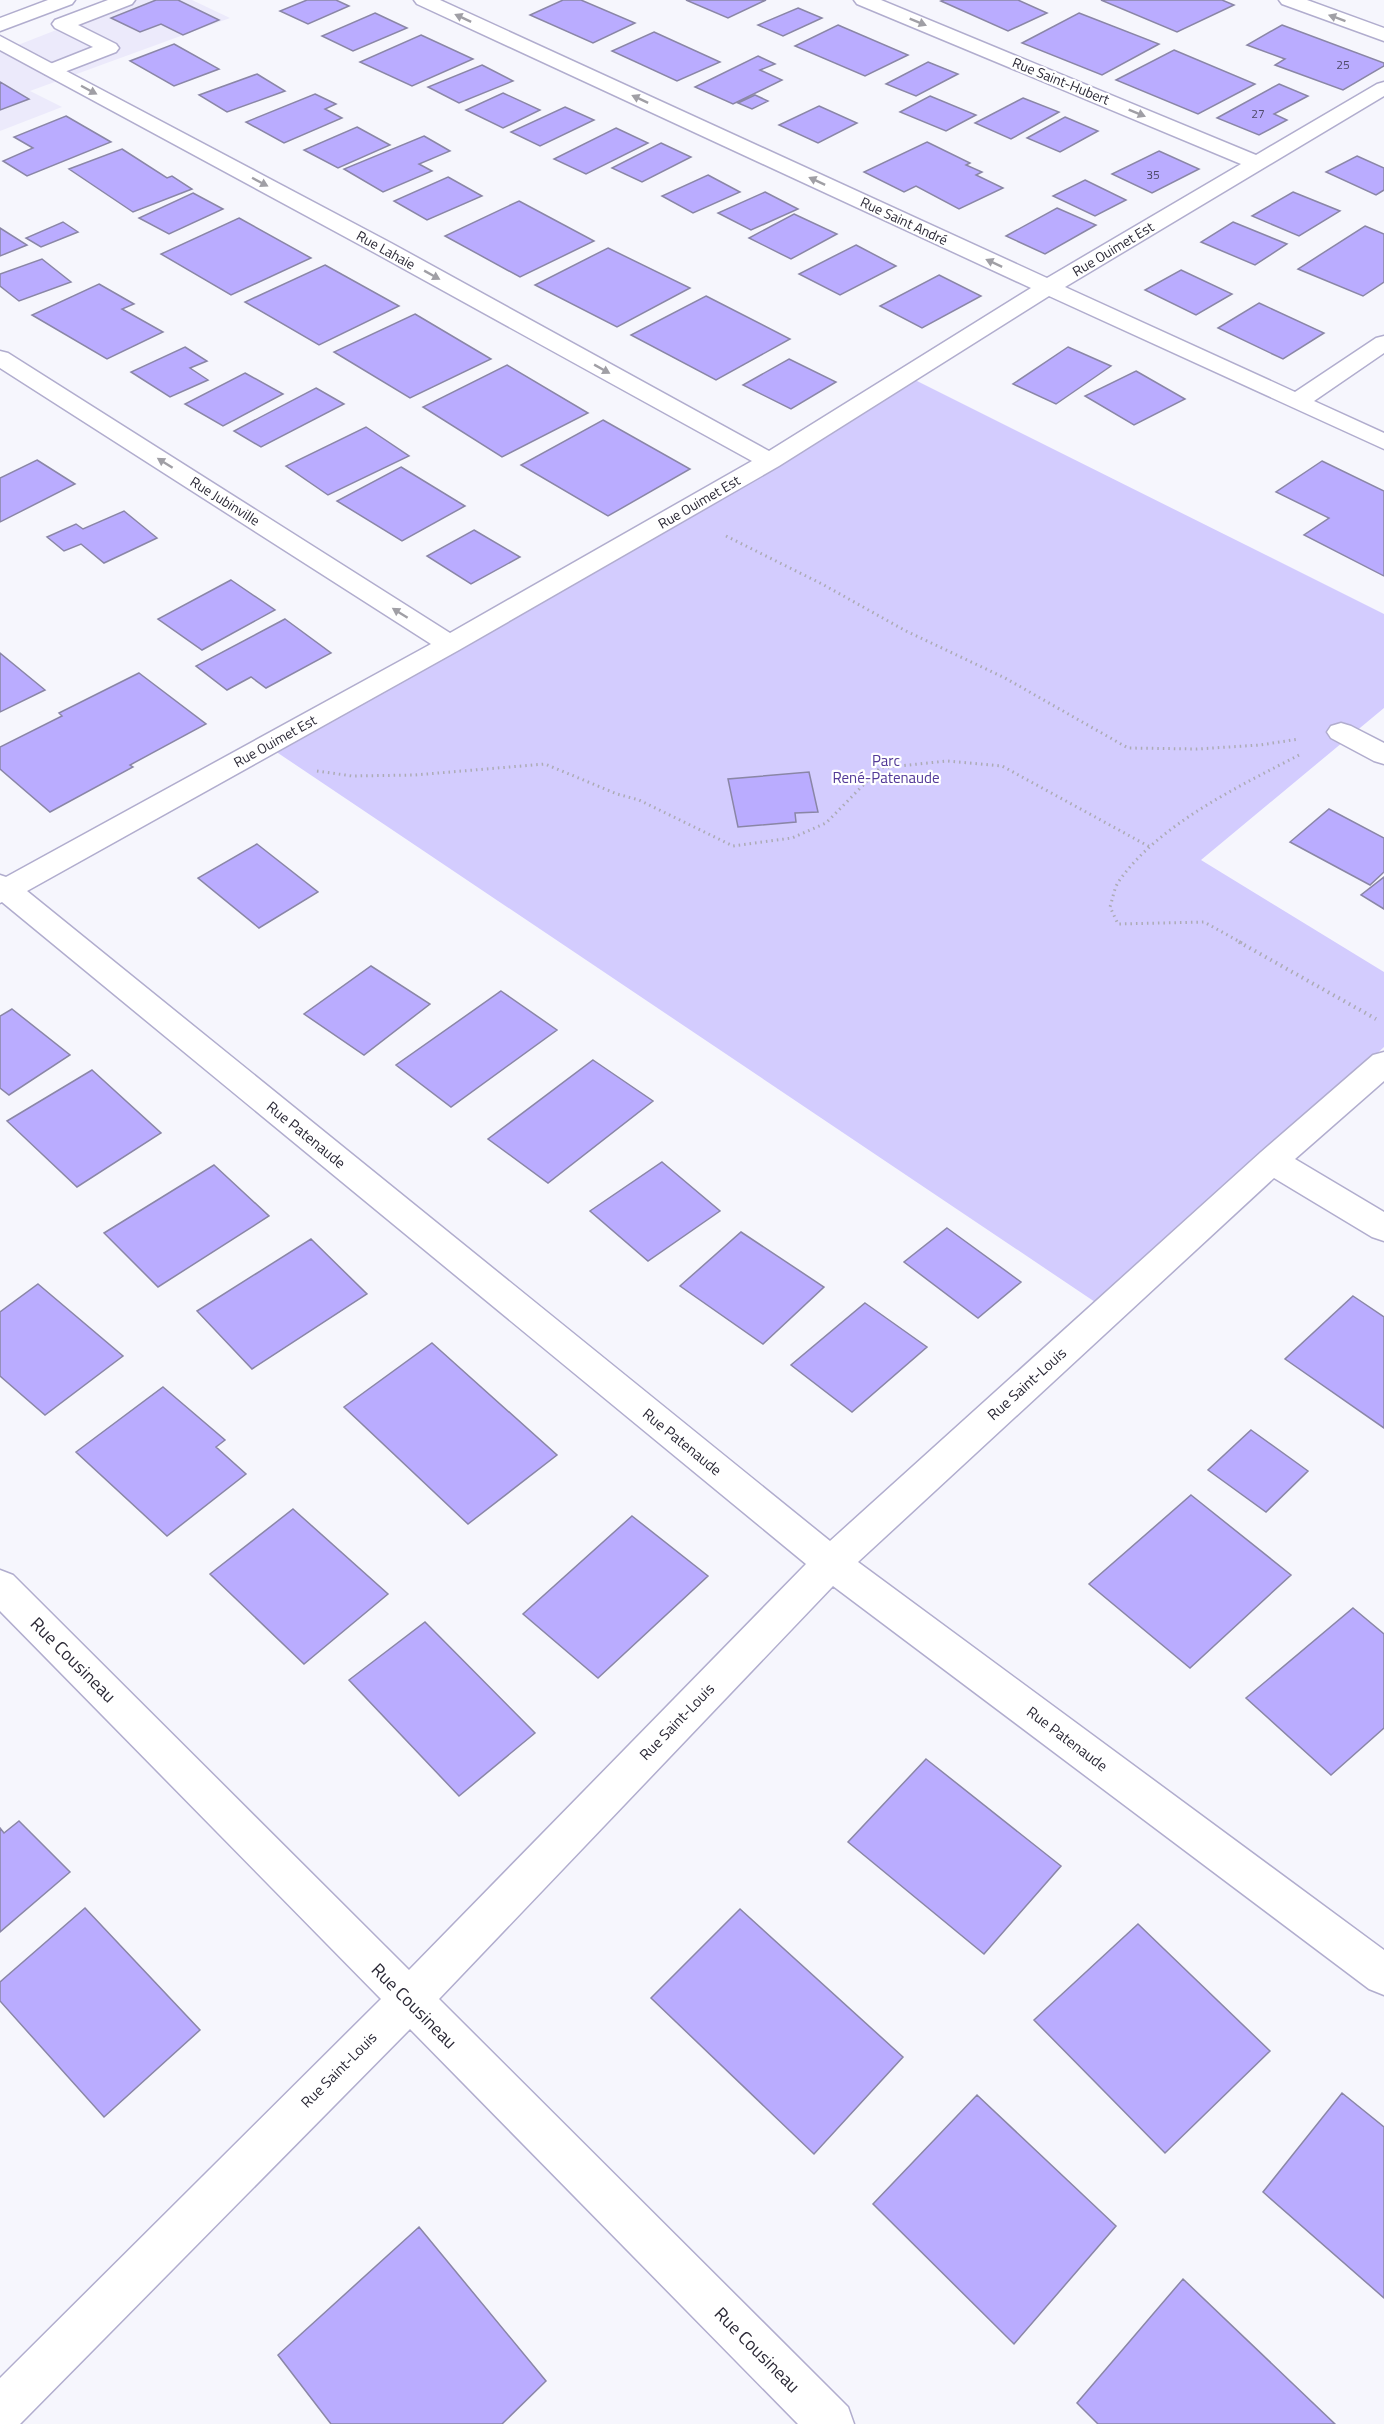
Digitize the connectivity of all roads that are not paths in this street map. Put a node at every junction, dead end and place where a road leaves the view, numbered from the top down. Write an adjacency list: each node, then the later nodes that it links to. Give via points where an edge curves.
1 (66, 0): 6 (street)
2 (125, 0): 9 (street, via 62,24 109,48)
3 (424, 0): 12 (street, Rue Saint André, one-way to 3)
4 (864, 0): 11 (street, Rue Saint-Hubert, one-way to 11)
5 (1289, 0): 7 (street, one-way to 5)
6 (0, 25)
7 (1384, 35)
8 (0, 42): 9 (street, Rue Lahaie)
9 (52, 70): 17 (street, Rue Lahaie, one-way to 17)
10 (1384, 88): 11 (street, Rue Ouimet Est)
11 (1258, 163): 12 (street, Rue Ouimet Est)
12 (1047, 287): 15 (street, Rue Saint André); 17 (street, Rue Ouimet Est)
13 (1384, 343): 15 (street)
14 (0, 358): 18 (street, Rue Jubinville, one-way to 14)
15 (1297, 402): 16 (street, Rue Saint André)
16 (1384, 442)
17 (770, 461): 18 (street, Rue Ouimet Est)
18 (450, 644): 21 (street, Rue Ouimet Est)
19 (1341, 732): 20 (street)
20 (1384, 754)
21 (2, 889): 25 (street, Rue Patenaude)
22 (1384, 1064): 23 (street, Rue Saint-Louis)
23 (1272, 1161): 24 (street); 25 (street, Rue Saint-Louis)
24 (1384, 1228)
25 (831, 1563): 27 (street, Rue Patenaude); 28 (street, Rue Saint-Louis)
26 (0, 1586): 28 (street, Rue Cousineau)
27 (1384, 1975)
28 (408, 2000): 29 (street, Rue Saint-Louis); 30 (street, Rue Cousineau)
29 (0, 2411)
30 (831, 2424)

